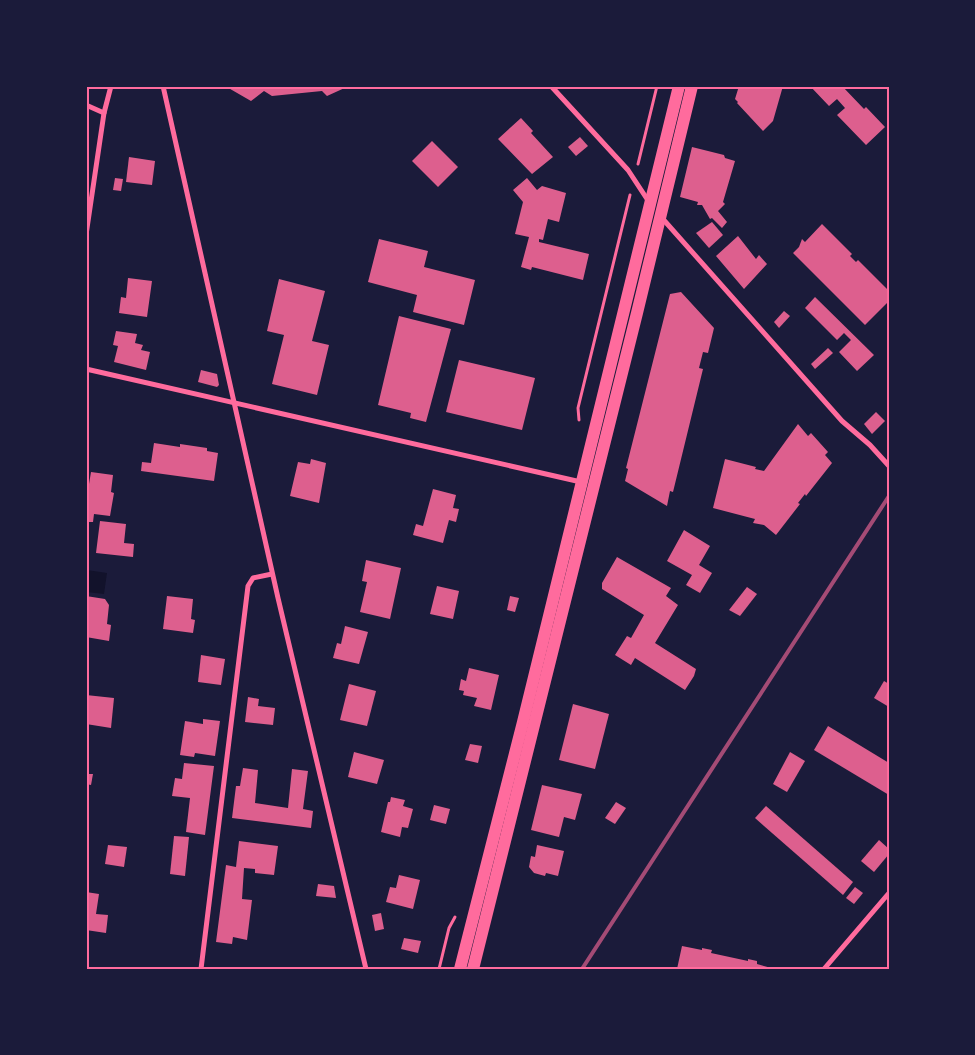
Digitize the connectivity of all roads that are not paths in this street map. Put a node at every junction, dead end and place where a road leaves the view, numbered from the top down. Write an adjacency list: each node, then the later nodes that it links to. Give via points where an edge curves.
1 (111, 86): 7 (street)
2 (163, 86): 12 (street)
3 (551, 86): 8 (street, via 628,170)
4 (679, 86): 8 (main road)
5 (692, 86): 9 (main road)
6 (86, 105): 7 (street)
7 (104, 114): 10 (street)
8 (650, 203): 9 (street); 14 (main road)
9 (660, 216): 13 (street, via 842,421); 20 (main road)
10 (86, 235)
11 (86, 369): 12 (street)
12 (234, 402): 14 (street); 15 (street)
13 (889, 466)
14 (582, 482): 19 (main road)
15 (272, 574): 17 (street, via 253,578 248,586); 18 (street)
16 (889, 893): 21 (street)
17 (201, 969)
18 (366, 969)
19 (460, 969)
20 (473, 969)
21 (824, 969)

